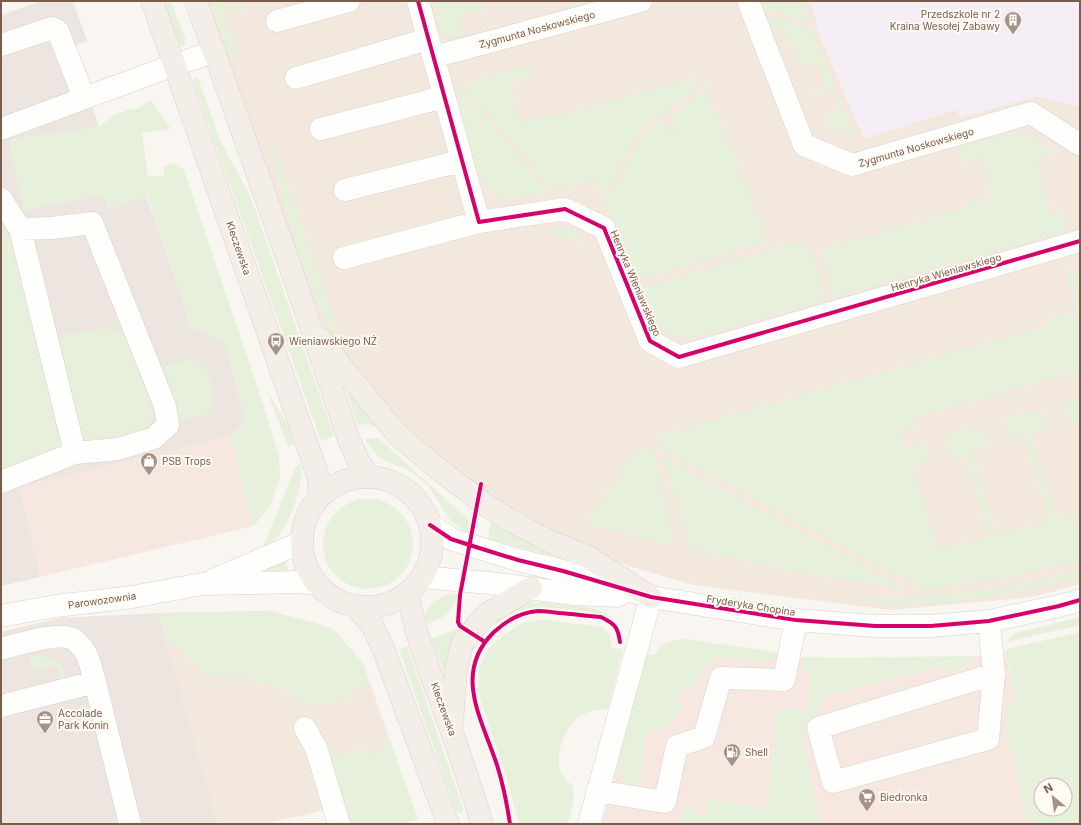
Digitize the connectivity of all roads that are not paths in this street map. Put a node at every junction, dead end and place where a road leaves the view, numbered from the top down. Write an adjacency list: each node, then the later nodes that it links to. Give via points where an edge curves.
1 (152, 1): 11 (main road, Kleczewska)
2 (196, 1): 10 (main road)
3 (349, 1): 7 (street)
4 (418, 1): 9 (street)
5 (641, 1): 9 (street, Zygmunta Noskowskiego)
6 (748, 1): 17 (street, Zygmunta Noskowskiego, via 804,145 852,165 1031,113)
7 (277, 21)
8 (1, 45): 14 (street, via 52,28 58,31)
9 (431, 48): 12 (street, Zygmunta Noskowskiego); 13 (street)
10 (214, 52): 11 (street); 25 (main road)
11 (174, 65): 14 (street); 29 (main road, Kleczewska, via 318,476)
12 (296, 78)
13 (444, 97): 16 (street); 18 (street)
14 (84, 98): 15 (street)
15 (1, 129)
16 (321, 129)
17 (1080, 145)
18 (462, 161): 19 (street); 21 (street)
19 (345, 190)
20 (1, 199): 22 (street)
21 (478, 222): 23 (street, Henryka Wieniawskiego, via 565,209 604,228 650,341 679,357); 24 (street, Henryka Wieniawskiego)
22 (20, 229): 26 (street); 26 (street, via 92,223 165,406 168,426 154,438 118,449)
23 (1080, 241)
24 (344, 258)
25 (310, 324): 27 (main road, via 348,437 359,462); 36 (main road, via 397,434 437,468 487,506 515,523 588,557)
26 (75, 454): 28 (street)
27 (370, 477): 29 (main road, via 351,479); 30 (main road, via 401,486 424,510)
28 (1, 482)
29 (320, 497): 31 (main road, via 310,510)
30 (430, 525): 34 (main road, via 433,541 431,556); 36 (street, Fryderyka Chopina, via 451,539)
31 (302, 542): 32 (street, Parowozownia); 33 (main road, via 308,572)
32 (202, 584): 33 (street, Parowozownia); 39 (street, Parowozownia)
33 (317, 584): 38 (main road, via 328,595)
34 (415, 585): 35 (street, Fryderyka Chopina, via 490,583); 38 (main road, via 392,602 374,607); 47 (main road, Kleczewska, via 418,636)
35 (531, 588): 36 (street, Fryderyka Chopina, via 574,594); 47 (main road, via 487,614 462,644 456,669)
36 (651, 597): 40 (street, Fryderyka Chopina); 48 (street)
37 (1080, 600): 41 (street, Fryderyka Chopina)
38 (356, 606): 51 (main road, via 372,625 384,648)
39 (1, 616)
40 (796, 620): 41 (street, Fryderyka Chopina, via 875,626 931,626); 48 (street, via 784,680 721,678 704,737 677,746 665,802)
41 (989, 621): 43 (street)
42 (1, 649): 44 (street, via 48,638 72,638 86,654)
43 (994, 674): 43 (street, via 818,728 833,782 988,739)
44 (95, 682): 45 (street); 49 (street)
45 (1, 706)
46 (305, 728): 50 (street, via 316,748)
47 (452, 731): 52 (main road, Kleczewska)
48 (597, 791): 53 (street)
49 (130, 824)
50 (339, 824)
51 (448, 824)
52 (482, 824)
53 (589, 824)

